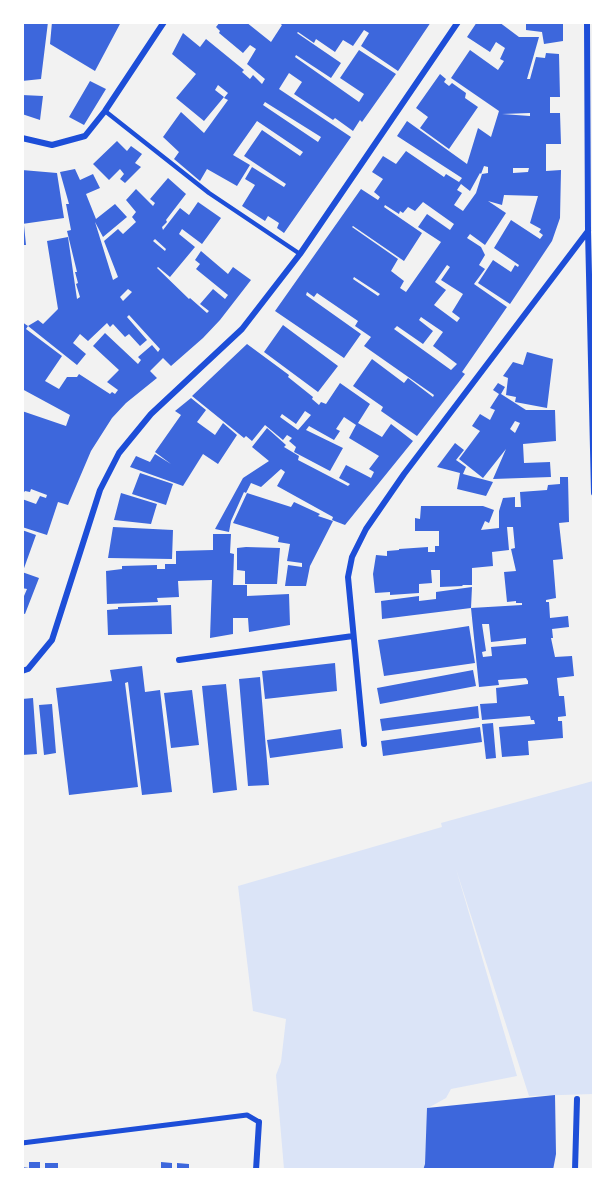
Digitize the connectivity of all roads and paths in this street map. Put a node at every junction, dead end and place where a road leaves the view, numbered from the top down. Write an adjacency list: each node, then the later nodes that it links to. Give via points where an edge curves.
1 (164, 22): 4 (street)
2 (458, 22): 7 (street)
3 (587, 22): 6 (street)
4 (105, 111): 5 (street, via 85,136 51,145); 7 (lane, via 209,193)
5 (22, 138)
6 (588, 231): 8 (street); 9 (street, via 366,529 352,556 348,577)
7 (300, 254): 11 (street, via 242,329 151,414 119,453 100,490 52,640)
8 (594, 493)
9 (352, 636): 10 (street); 12 (street)
10 (179, 660)
11 (22, 671)
12 (364, 744)
13 (577, 1099): 17 (street)
14 (259, 1122): 15 (street, via 247,1115); 16 (street)
15 (22, 1143)
16 (256, 1170)
17 (575, 1170)

